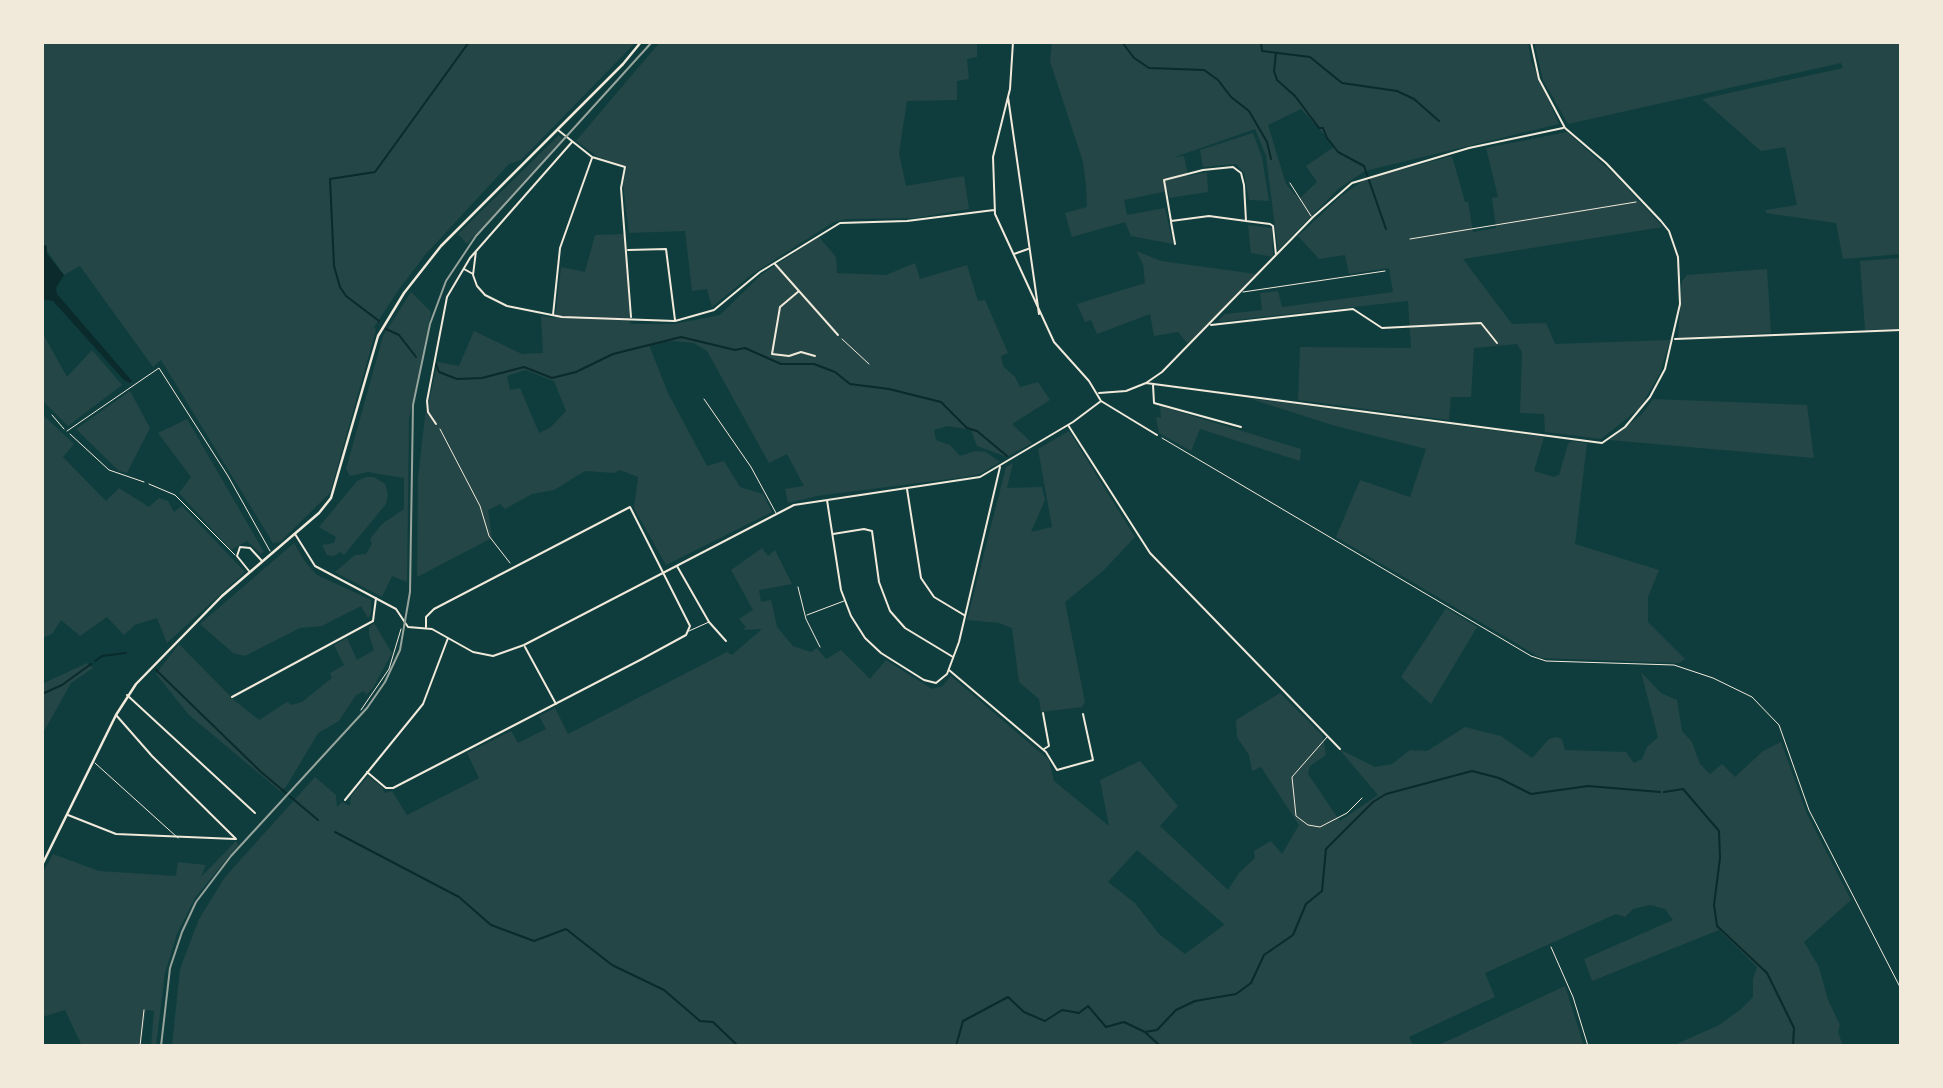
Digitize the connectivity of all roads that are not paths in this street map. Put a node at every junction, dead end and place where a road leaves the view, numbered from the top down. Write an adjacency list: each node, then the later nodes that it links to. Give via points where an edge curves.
1 (641, 42): 8 (street)
2 (1013, 42): 4 (street)
3 (1531, 42): 7 (street, via 1539,79)
4 (1008, 95): 5 (street); 6 (street)
5 (1000, 122): 6 (street); 12 (street, via 992,167)
6 (1011, 123): 17 (street)
7 (1565, 128): 13 (street, via 1469,148 1362,178); 37 (street, via 1606,163 1669,231 1678,257 1680,304)
8 (558, 130): 9 (street); 55 (street, via 441,246 396,303 374,347 331,498)
9 (572, 142): 10 (street); 19 (street)
10 (592, 157): 18 (street, via 625,167 621,188); 30 (street, via 560,248)
11 (1290, 183): 13 (lane)
12 (994, 210): 20 (street); 22 (street, via 907,221 840,223)
13 (1313, 218): 21 (street)
14 (1171, 221): 15 (street, via 1209,216); 15 (street, via 1164,180 1233,167 1242,177); 16 (street)
15 (1246, 221): 21 (street, via 1273,226)
16 (1175, 244)
17 (1029, 249): 20 (street); 26 (street)
18 (628, 250): 31 (street); 33 (street, via 666,249)
19 (476, 251): 23 (street); 25 (street)
20 (1013, 255): 28 (street)
21 (1276, 256): 29 (street)
22 (774, 263): 27 (street); 33 (street, via 714,310)
23 (464, 269): 25 (street); 45 (street, via 444,303 439,327 426,401)
24 (1385, 271): 29 (lane)
25 (473, 275): 30 (street, via 480,291 492,300)
26 (1035, 290): 28 (street); 32 (street)
27 (799, 291): 36 (street); 39 (street, via 779,309 772,354)
28 (1029, 292): 32 (street)
29 (1243, 292): 34 (street)
30 (553, 315): 31 (street)
31 (631, 318): 33 (street)
32 (1040, 318): 42 (street, via 1057,347)
33 (675, 321)
34 (1210, 326): 38 (street, via 1353,309 1382,328 1481,323); 40 (street)
35 (1901, 330): 37 (street)
36 (838, 335)
37 (1674, 339): 41 (street, via 1650,397 1625,427 1602,443)
38 (1497, 343)
39 (815, 356)
40 (1146, 383): 41 (street); 42 (street, via 1126,391)
41 (1152, 384): 47 (street, via 1154,402)
42 (1099, 393): 44 (street)
43 (704, 399): 54 (lane, via 751,467)
44 (1101, 401): 46 (street); 49 (street)
45 (436, 424)
46 (1068, 425): 50 (street); 85 (street, via 1144,546)
47 (1241, 427)
48 (67, 431): 57 (lane, via 159,368)
49 (1157, 435)
50 (1000, 466): 52 (street, via 977,478); 66 (street)
51 (149, 484): 58 (lane, via 180,499)
52 (907, 488): 53 (street); 66 (street, via 922,580 940,603)
53 (827, 499): 54 (street, via 797,504); 56 (street)
54 (776, 514): 60 (street)
55 (295, 533): 57 (street); 64 (street, via 315,566)
56 (832, 534): 65 (street); 76 (street, via 872,531 879,582 890,611 905,628)
57 (272, 553): 59 (street)
58 (237, 556): 59 (street, via 240,547 247,547); 61 (street)
59 (262, 561): 61 (street)
60 (677, 565): 62 (street); 68 (street)
61 (250, 572): 78 (street, via 173,644)
62 (664, 572): 69 (street, via 630,507 434,609 426,617); 71 (street, via 688,617); 74 (street)
63 (798, 587): 67 (lane)
64 (376, 598): 69 (street, via 398,611 408,627); 79 (street, via 373,621)
65 (844, 601): 67 (lane); 77 (street, via 873,646 920,677 936,683)
66 (966, 615): 76 (street)
67 (805, 616): 75 (lane)
68 (709, 622): 71 (lane); 73 (street)
69 (426, 628): 72 (street)
70 (401, 629): 81 (lane, via 389,669)
71 (689, 631): 80 (street)
72 (448, 638): 74 (street, via 488,656); 89 (street, via 425,700)
73 (726, 641)
74 (524, 645): 80 (street)
75 (820, 647)
76 (954, 657): 77 (street)
77 (949, 670): 86 (street)
78 (127, 695): 84 (street); 92 (street)
79 (232, 697)
80 (556, 705): 89 (street, via 393,788 386,788)
81 (361, 710)
82 (1043, 713): 86 (street, via 1049,746)
83 (1083, 714): 86 (street, via 1093,760 1057,770)
84 (116, 715): 88 (street); 94 (street, via 236,839)
85 (1327, 737): 87 (street); 90 (lane, via 1292,778 1296,816 1320,827 1347,813)
86 (1043, 749)
87 (1340, 749)
88 (95, 763): 93 (street); 94 (lane)
89 (367, 772): 91 (street)
90 (1362, 798)
91 (345, 800)
92 (255, 813)
93 (68, 815): 94 (street, via 116,834); 95 (street)
94 (178, 838)
95 (42, 865)
96 (1550, 947): 97 (lane, via 1573,997)
97 (1588, 1046)

